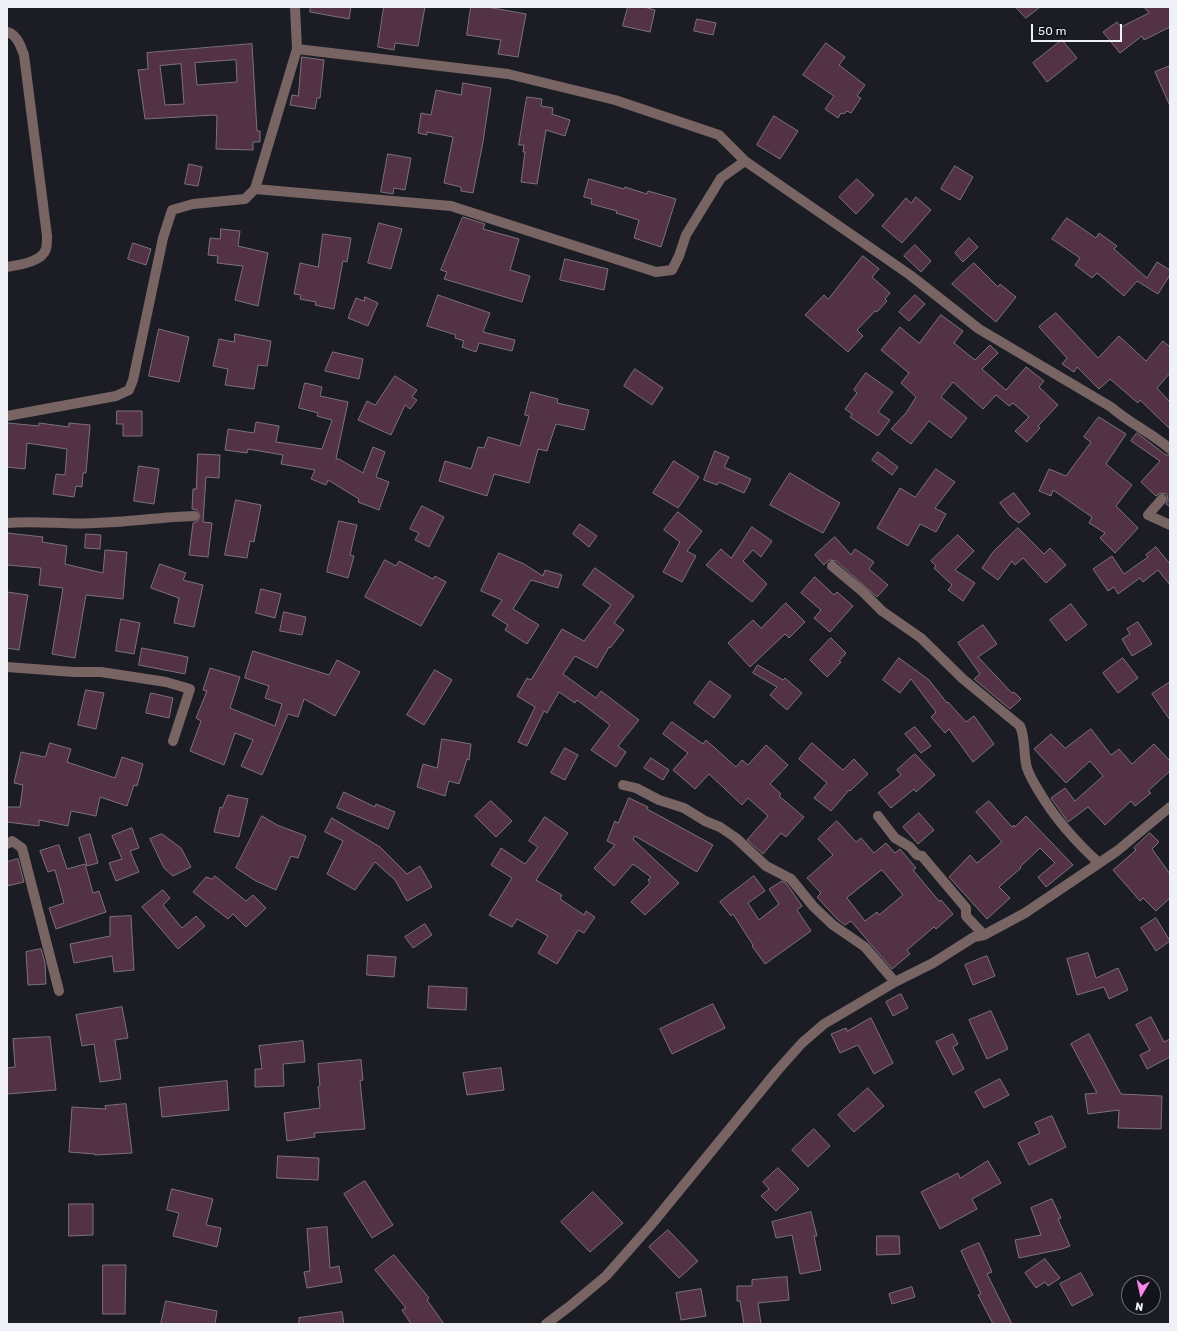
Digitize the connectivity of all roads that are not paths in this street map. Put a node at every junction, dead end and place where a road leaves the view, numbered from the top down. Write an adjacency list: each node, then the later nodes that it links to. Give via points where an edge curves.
1 (295, 7): 3 (street)
2 (7, 32): 6 (street, via 18,40 24,55 47,236 46,250 40,256 30,262)
3 (297, 48): 4 (street, via 508,74 615,100 719,135); 5 (street)
4 (745, 161): 5 (street, via 721,178 686,235 672,270 656,272 452,206); 8 (street, via 910,275 979,330 1111,407)
5 (254, 189): 7 (street, via 244,199 193,204 172,210 163,238 129,390 116,396)
6 (7, 267)
7 (7, 416)
8 (1170, 449)
9 (1162, 499): 12 (street, via 1148,515)
10 (194, 516): 11 (street, via 95,523)
11 (7, 523)
12 (1170, 524)
13 (832, 566): 20 (street, via 882,611 921,638 963,680 1020,726 1024,734 1027,768 1032,780 1072,838)
14 (7, 667): 15 (street, via 101,672 166,682 190,689)
15 (174, 741)
16 (623, 785): 22 (street, via 684,808 736,838 766,866 791,879 833,925 865,947)
17 (1170, 807): 20 (street)
18 (878, 816): 21 (street, via 895,838 922,856 966,908 966,916)
19 (7, 844): 23 (street, via 12,841 22,848)
20 (1099, 864): 21 (street, via 1025,913)
21 (984, 935): 22 (street, via 974,937 933,963)
22 (895, 982): 24 (street, via 824,1024 802,1043 652,1225 606,1276)
23 (59, 991)
24 (546, 1324)

